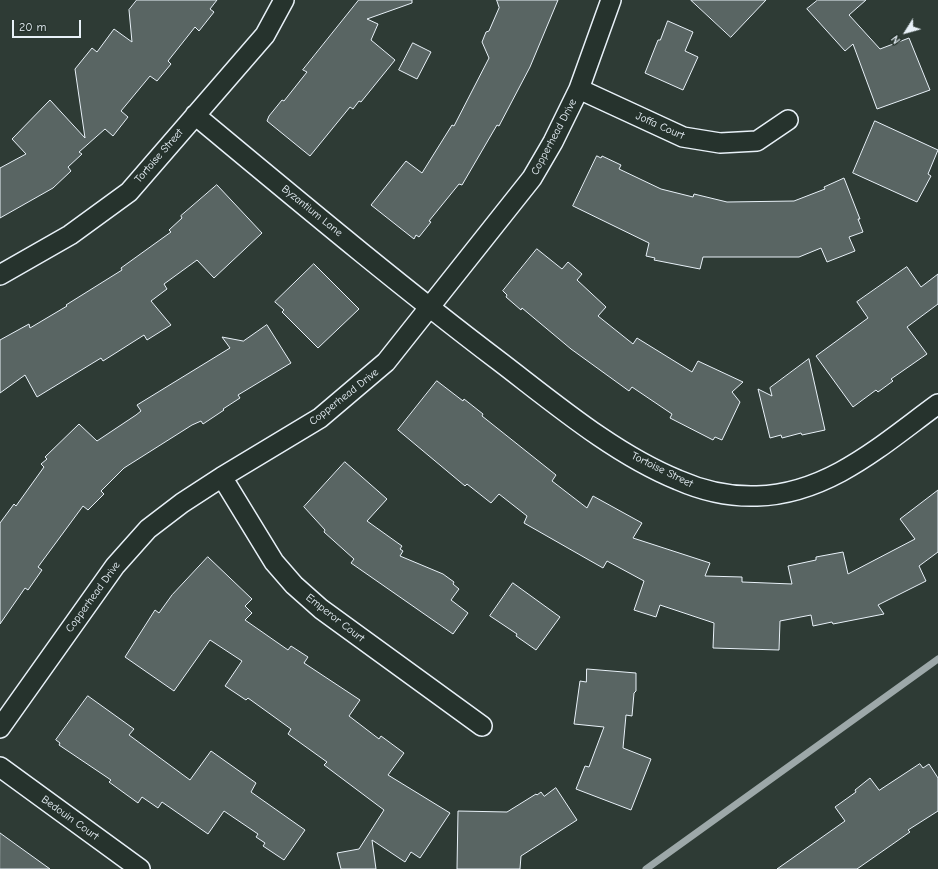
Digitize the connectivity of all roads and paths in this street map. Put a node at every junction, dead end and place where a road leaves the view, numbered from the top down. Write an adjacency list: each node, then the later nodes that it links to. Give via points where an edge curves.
1 (284, 0): 4 (street, Tortoise Street, via 265,35)
2 (610, 0): 3 (street, Copperhead Drive)
3 (579, 89): 5 (street, Joffa Court, via 683,137 720,143 757,141); 7 (street, Copperhead Drive, via 532,178)
4 (195, 115): 6 (street, Tortoise Street, via 129,192 70,235); 7 (street, Byzantium Lane)
5 (788, 120)
6 (0, 275)
7 (430, 308): 8 (street, Tortoise Street, via 600,437 676,480 729,495 758,496 791,492 823,482 853,466); 9 (street, Copperhead Drive, via 386,362 355,390 320,418)
8 (938, 404)
9 (222, 477): 10 (street, Emperor Court, via 274,562 294,585 322,609); 11 (street, Copperhead Drive, via 148,529 114,566)
10 (482, 726)
11 (0, 728)
12 (0, 767): 13 (street, Bedouin Court)
13 (140, 869)

